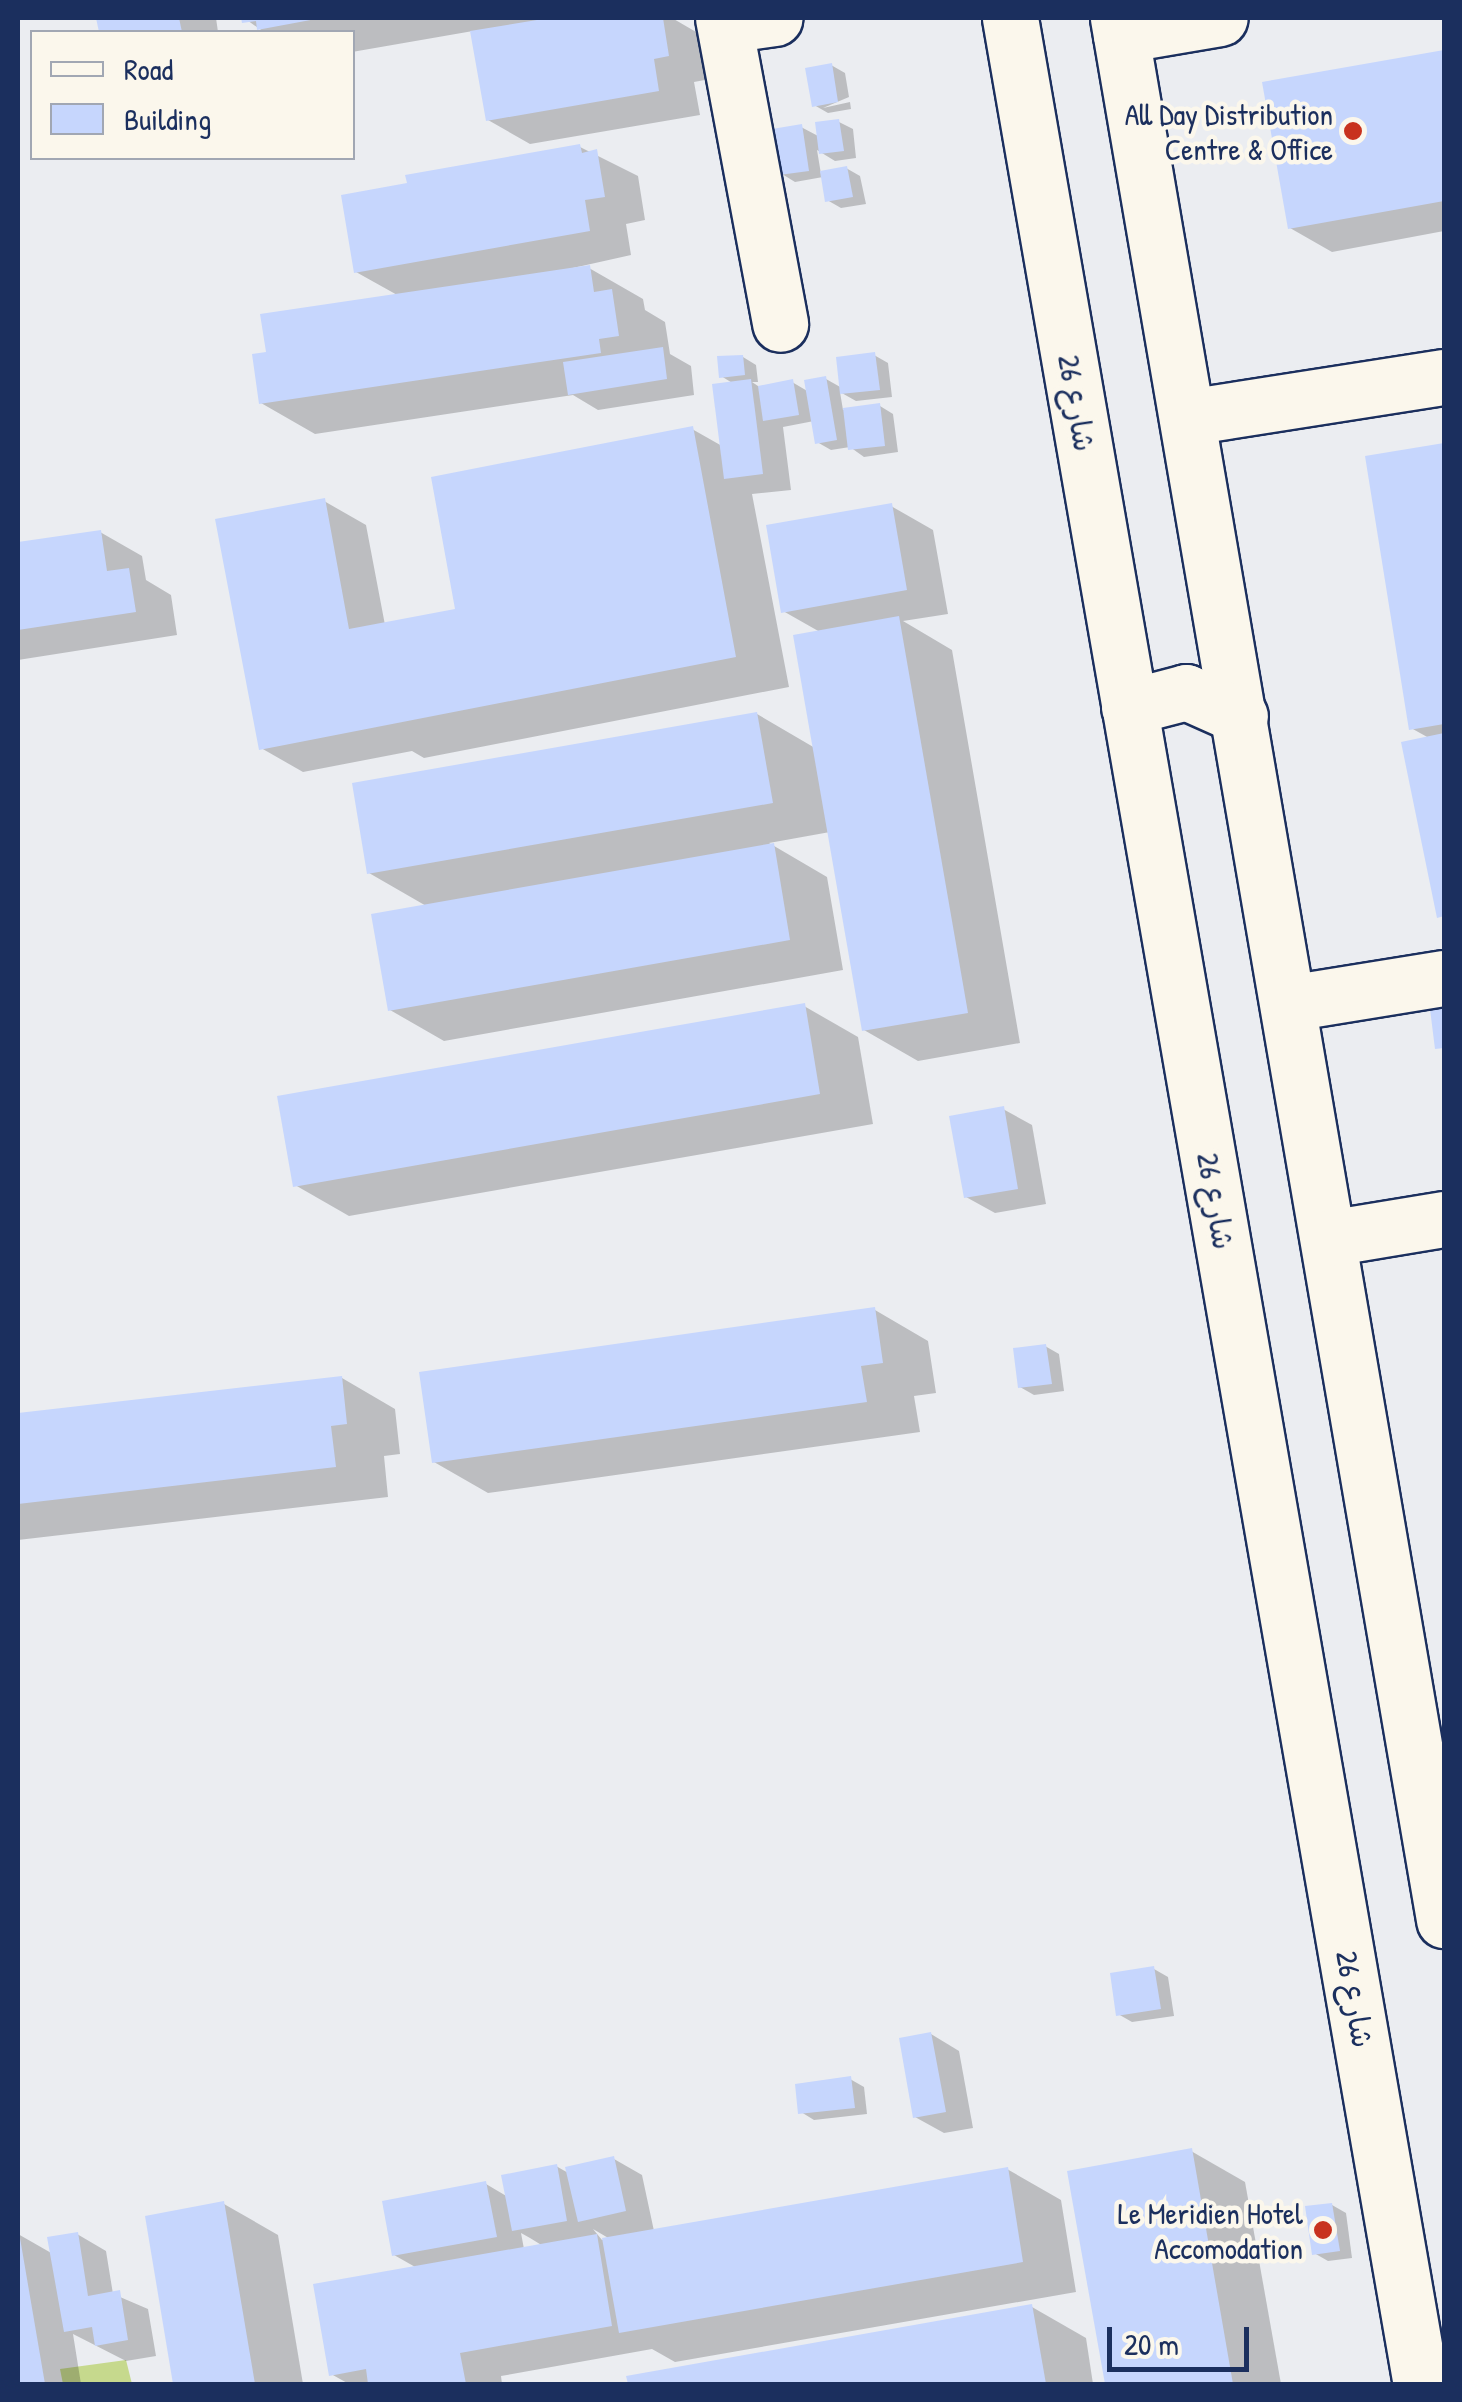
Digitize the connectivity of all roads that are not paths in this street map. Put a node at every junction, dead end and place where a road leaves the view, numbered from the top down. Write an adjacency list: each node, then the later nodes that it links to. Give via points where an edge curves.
1 (1010, 18): 8 (street, شارع 26)
2 (1220, 18): 4 (street)
3 (741, 20): 5 (street)
4 (1119, 26): 7 (street)
5 (780, 324)
6 (1444, 376): 7 (street)
7 (1188, 418): 9 (street)
8 (1130, 706): 9 (street, via 1186,692); 15 (street, شارع 26)
9 (1240, 716): 11 (street)
10 (1444, 978): 11 (street)
11 (1288, 1003): 13 (street)
12 (1444, 1220): 13 (street)
13 (1329, 1238): 14 (street)
14 (1444, 1920)
15 (1422, 2384)

